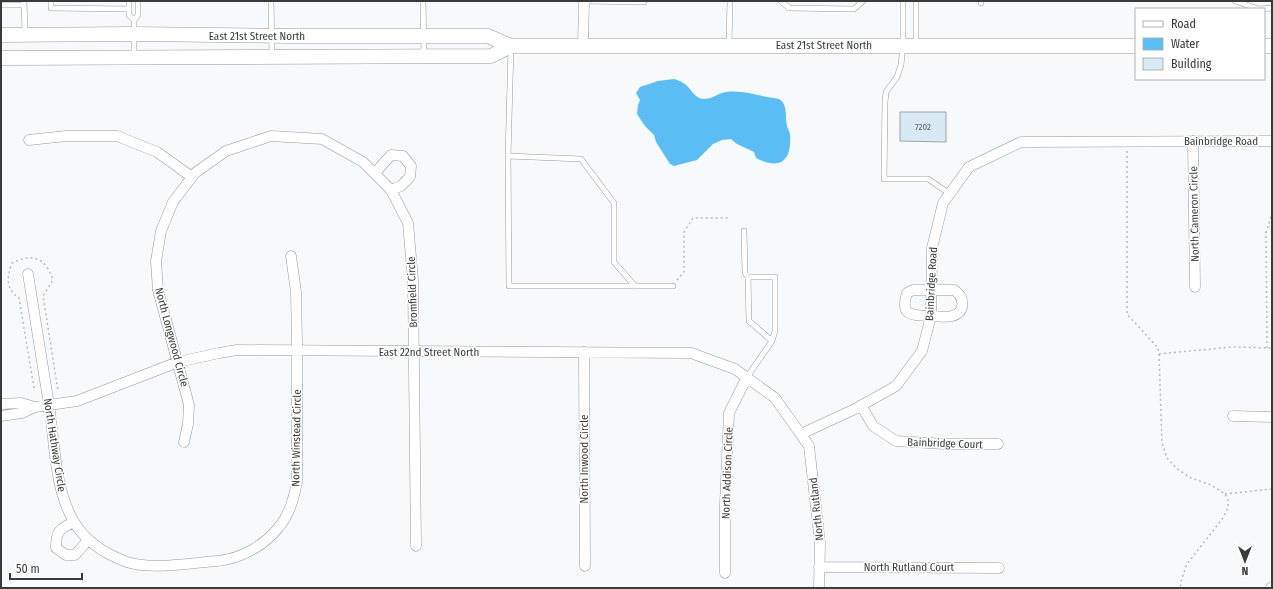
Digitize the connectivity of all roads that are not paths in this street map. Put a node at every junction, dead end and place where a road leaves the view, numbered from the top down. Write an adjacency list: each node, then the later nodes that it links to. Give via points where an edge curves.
1 (50, 1): 17 (lane, via 50,8)
2 (129, 1): 17 (lane)
3 (138, 1): 18 (lane, via 138,15)
4 (271, 1): 21 (lane)
5 (423, 1): 22 (lane)
6 (585, 1): 13 (lane); 23 (street)
7 (730, 1): 24 (lane)
8 (781, 1): 9 (lane, via 789,8 854,9)
9 (863, 1)
10 (903, 1): 25 (lane)
11 (916, 1): 25 (lane)
12 (1235, 1): 16 (lane)
13 (644, 2)
14 (24, 3): 15 (lane); 20 (lane)
15 (1, 5)
16 (1256, 8)
17 (129, 9): 18 (lane)
18 (134, 27): 20 (main road, East 21st Street North); 21 (main road, East 21st Street North); 30 (lane)
19 (1, 35): 20 (main road, East 21st Street North)
20 (24, 35)
21 (272, 36): 22 (main road, East 21st Street North); 28 (lane)
22 (424, 36): 26 (main road, East 21st Street North, via 488,36); 29 (lane)
23 (583, 45): 24 (main road, East 21st Street North); 26 (main road, East 21st Street North)
24 (729, 45): 25 (main road, East 21st Street North)
25 (909, 45): 27 (main road, East 21st Street North); 40 (lane, via 897,77 886,92 884,179 928,179)
26 (511, 46): 29 (main road, East 21st Street North, via 491,56); 36 (lane)
27 (1135, 46)
28 (272, 56): 29 (main road, East 21st Street North); 30 (main road, East 21st Street North)
29 (424, 56)
30 (134, 57): 31 (main road, East 21st Street North)
31 (1, 58)
32 (285, 136): 37 (street, Bromfield Circle, via 322,139 364,162); 38 (street, North Longwood Circle, via 271,136 226,151)
33 (30, 140): 38 (street, via 66,136 117,136 157,152)
34 (1193, 141): 35 (street, Bainbridge Road); 40 (street, Bainbridge Road, via 1021,142 969,167); 47 (street, North Cameron Circle)
35 (1272, 141)
36 (508, 156): 45 (lane, via 581,158 614,203 614,262); 45 (lane, via 509,286)
37 (375, 173): 39 (street, Bromfield Circle); 39 (street, via 391,155 403,156 411,166 410,177 401,186)
38 (192, 177): 54 (street, North Longwood Circle, via 172,202 161,231 156,261 158,290)
39 (391, 190): 52 (street, Bromfield Circle, via 408,223 413,280)
40 (950, 194): 48 (street, Bainbridge Road, via 943,203 932,248)
41 (744, 232): 44 (lane, via 745,273)
42 (291, 256): 51 (street, North Winstead Circle, via 296,292)
43 (28, 274): 57 (street, North Hathway Circle)
44 (748, 277): 50 (lane, via 749,321); 50 (lane, via 775,277 775,331)
45 (635, 286): 46 (lane)
46 (673, 286)
47 (1195, 287)
48 (931, 290): 49 (street, Bainbridge Road); 49 (street, via 913,290 907,293 905,308 909,314 915,316); 49 (street, via 954,290 962,298 959,313 952,316)
49 (931, 316): 58 (street, Bainbridge Road, via 922,351 896,386)
50 (772, 341): 55 (lane)
51 (298, 350): 52 (street, East 22nd Street North); 54 (street, East 22nd Street North, via 237,350); 69 (street, North Winstead Circle, via 297,482 288,512 279,527 252,550 221,560)
52 (414, 352): 53 (street, East 22nd Street North); 68 (street, Bromfield Circle)
53 (584, 352): 55 (street, East 22nd Street North, via 690,352 735,369); 70 (street, North Inwood Circle)
54 (178, 362): 57 (street, East 22nd Street North, via 77,401); 64 (street, North Longwood Circle, via 189,405)
55 (747, 377): 63 (street, East 22nd Street North, via 775,398); 73 (street, North Addison Circle, via 729,413)
56 (1, 404): 59 (street, East 22nd Street North, via 21,403)
57 (49, 405): 59 (street, East 22nd Street North); 66 (street, North Hathway Circle, via 60,485)
58 (861, 405): 63 (street, Bainbridge Road); 65 (street, Bainbridge Court, via 873,426 896,442)
59 (35, 408): 60 (street, East 22nd Street North)
60 (1, 416)
61 (1233, 416): 62 (street)
62 (1272, 417)
63 (801, 434): 71 (street, North Rutland, via 809,446 820,543)
64 (184, 442)
65 (998, 444)
66 (74, 522): 67 (street, North Hathway Circle); 67 (street, via 61,528 56,536 56,548 66,555 75,555)
67 (88, 540): 69 (street, North Hathway Circle, via 128,563 147,566)
68 (416, 546)
69 (176, 564)
70 (585, 566)
71 (820, 567): 72 (street, North Rutland Court); 74 (street, North Rutland)
72 (999, 568)
73 (725, 573)
74 (819, 588)

